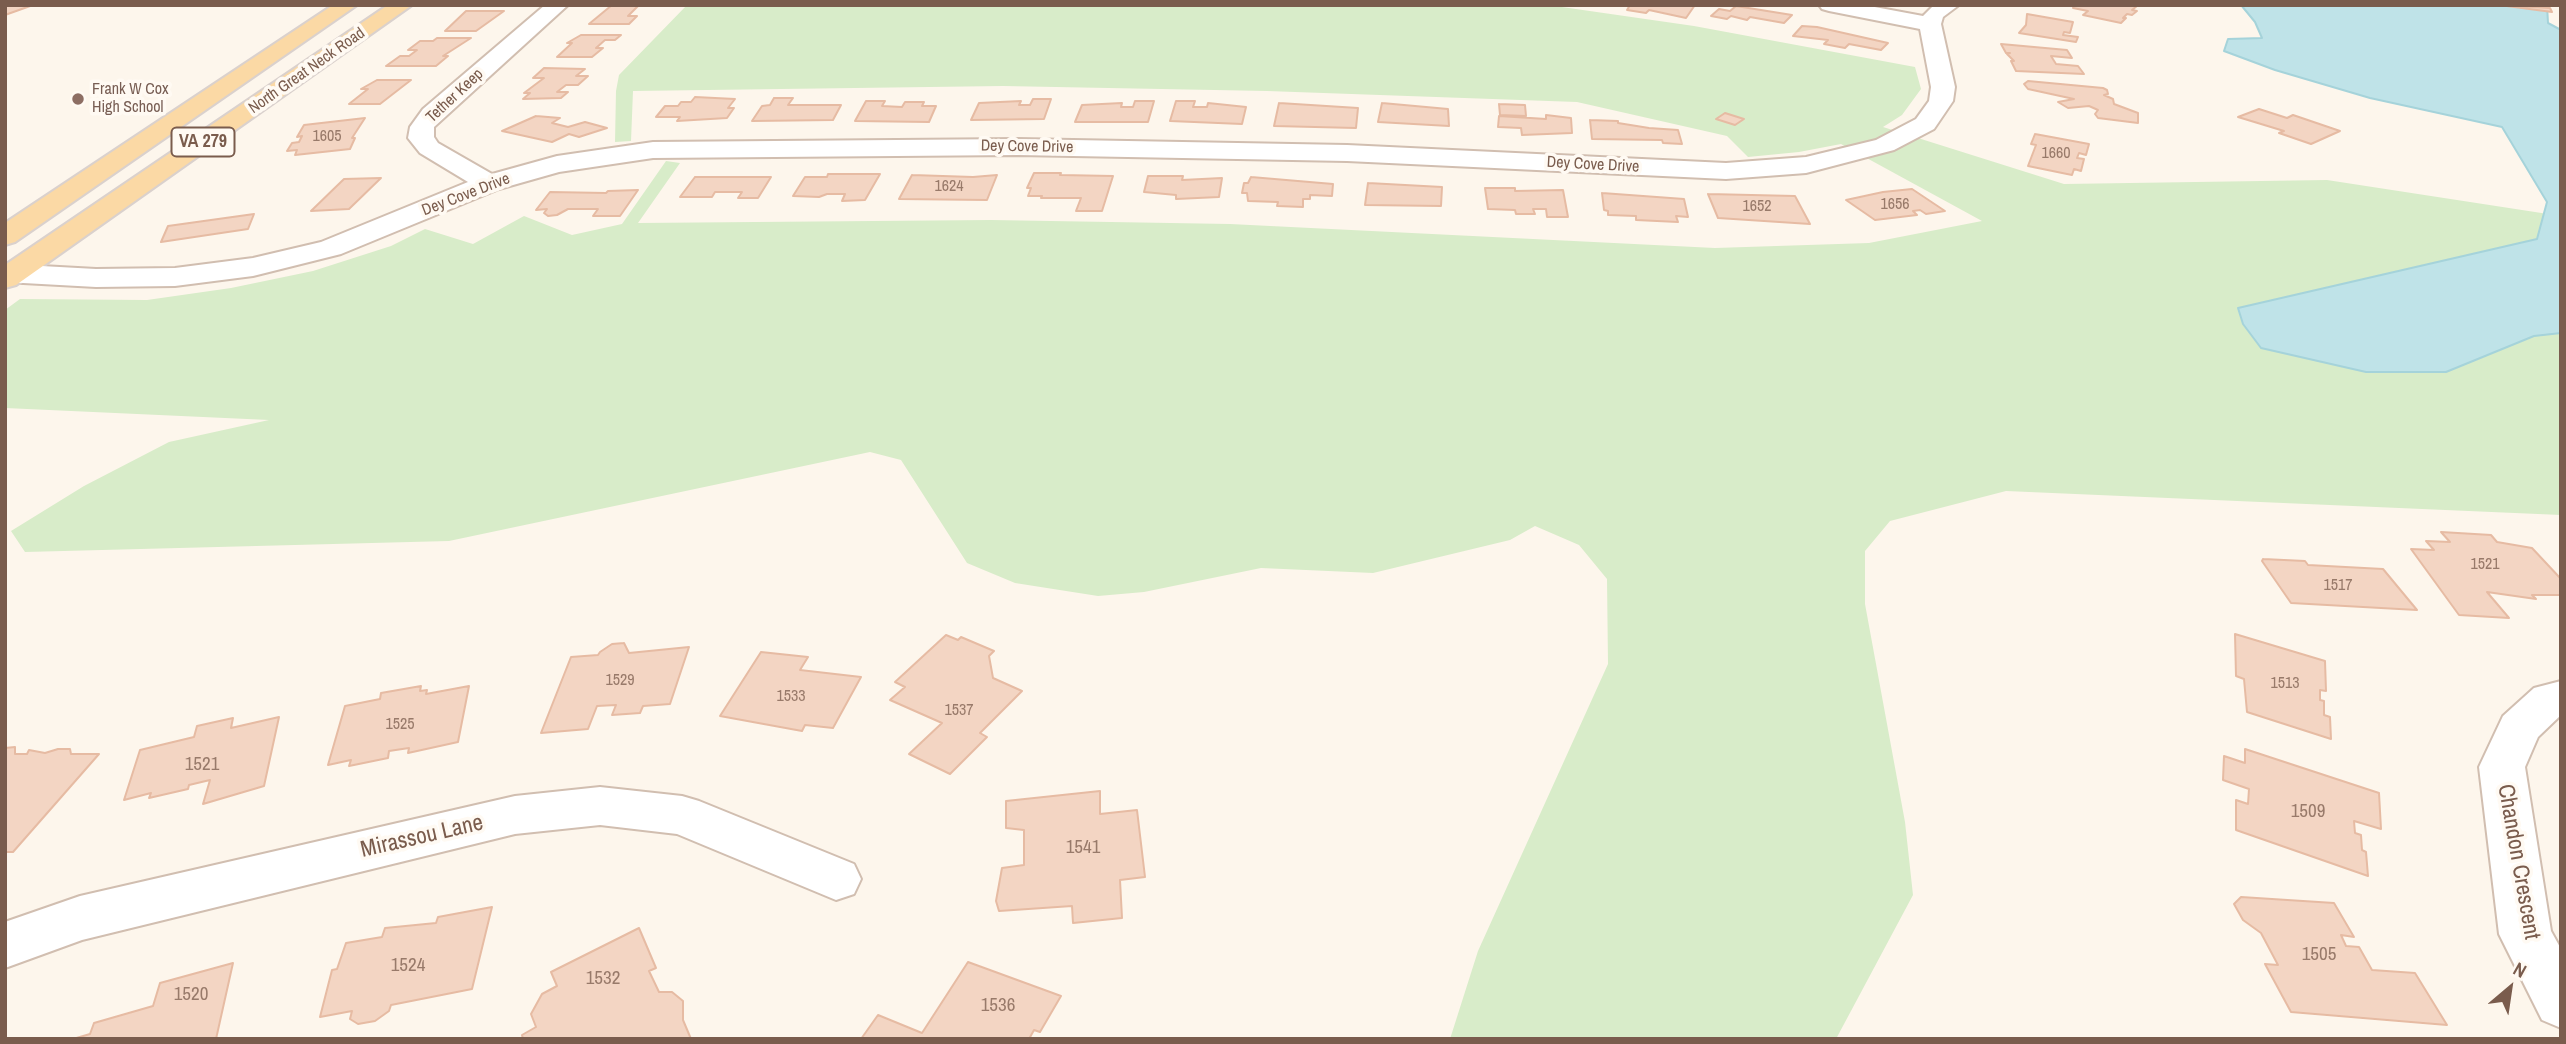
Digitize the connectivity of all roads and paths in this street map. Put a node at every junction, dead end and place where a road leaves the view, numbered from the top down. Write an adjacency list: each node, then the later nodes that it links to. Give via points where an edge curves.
1 (347, 5): 8 (main road, North Great Neck Road / VA 279)
2 (402, 5): 9 (main road, North Great Neck Road / VA 279)
3 (558, 5): 7 (street, Tether Keep, via 422,127 421,138 429,148)
4 (1829, 5): 6 (street)
5 (1949, 5): 6 (street, via 1934,14)
6 (1930, 24): 7 (street, Dey Cove Drive, via 1942,87 1941,101 1925,124 1885,145 1806,165 1726,171 1333,153 1018,147 683,148 603,155)
7 (489, 183): 9 (street, Dey Cove Drive, via 331,248 253,267 175,277)
8 (5, 236)
9 (8, 275)
10 (2561, 697): 13 (street, Chandon Crescent, via 2550,699 2519,728 2502,767 2525,934)
11 (836, 879): 12 (street, Mirassou Lane, via 682,815 600,806 488,821 80,918)
12 (5, 945)
13 (2561, 1003)

